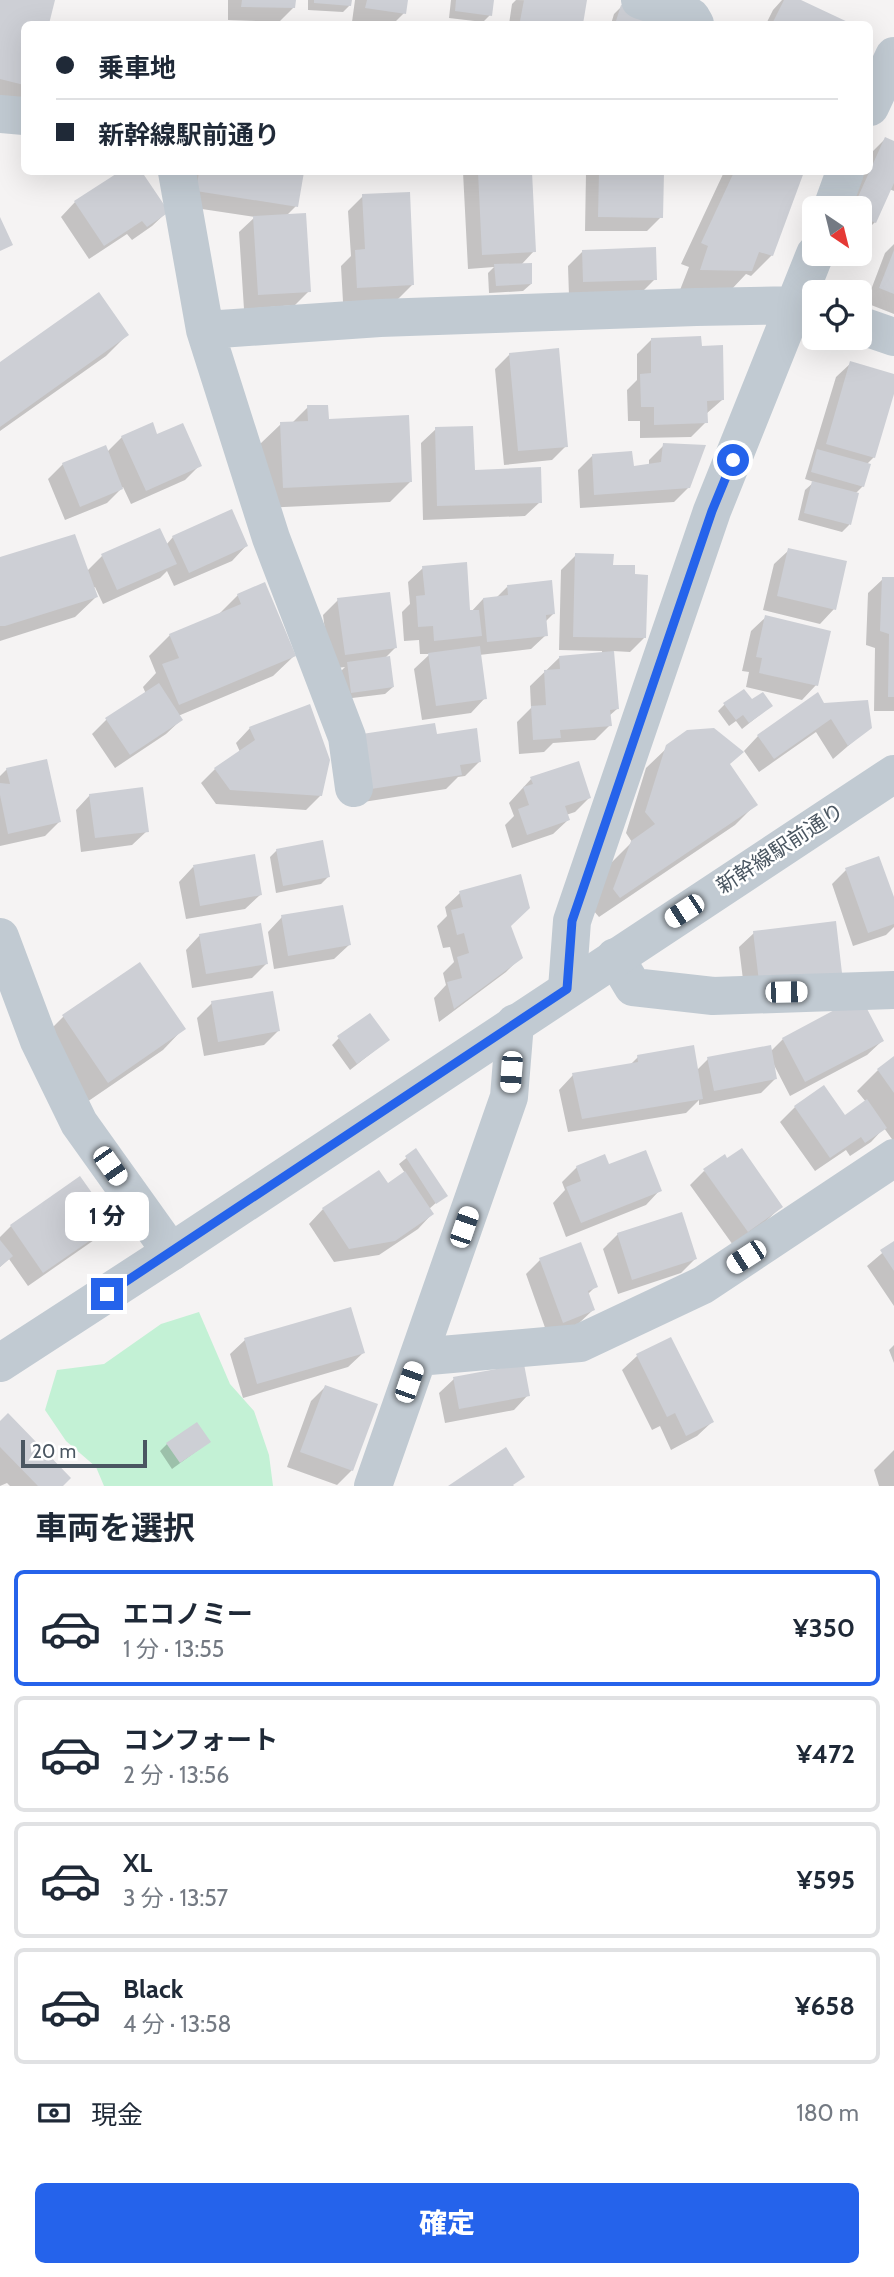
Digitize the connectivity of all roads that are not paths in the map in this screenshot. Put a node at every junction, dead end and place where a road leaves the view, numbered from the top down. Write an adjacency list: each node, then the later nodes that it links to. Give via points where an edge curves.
1 (640, 0): 2 (street)
2 (694, 14)
3 (894, 56): 4 (street)
4 (873, 101)
5 (0, 114): 6 (street)
6 (21, 116)
7 (178, 175): 12 (street)
8 (844, 175): 9 (street)
9 (836, 196)
10 (802, 308): 12 (street, via 380,318)
11 (802, 315): 19 (street, via 712,511 572,921)
12 (205, 330): 16 (street, via 271,538 347,737)
13 (872, 330): 14 (street)
14 (894, 337)
15 (894, 774): 18 (street, 新幹線駅前通り)
16 (354, 788)
17 (0, 937): 23 (street, via 39,1041 79,1123)
18 (615, 957): 19 (street, 新幹線駅前通り); 20 (street, via 633,987 713,996)
19 (567, 989): 21 (street, 新幹線駅前通り)
20 (894, 990)
21 (515, 1023): 23 (street, 新幹線駅前通り); 24 (street, via 509,1097)
22 (894, 1158): 24 (street, via 703,1285 580,1343)
23 (171, 1252): 25 (street, 新幹線駅前通り)
24 (418, 1357): 26 (street)
25 (0, 1363)
26 (373, 1486)

